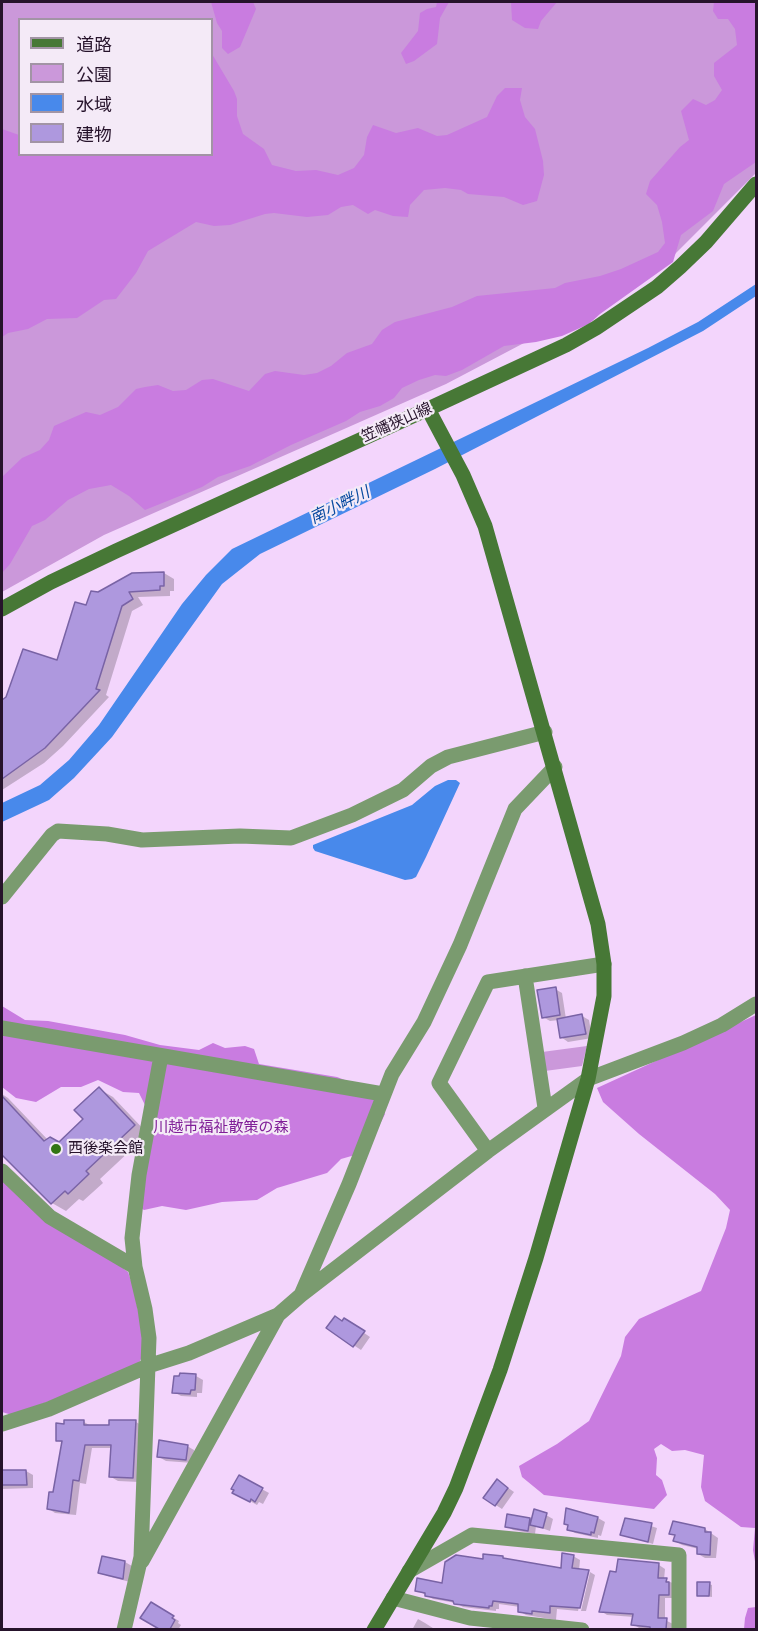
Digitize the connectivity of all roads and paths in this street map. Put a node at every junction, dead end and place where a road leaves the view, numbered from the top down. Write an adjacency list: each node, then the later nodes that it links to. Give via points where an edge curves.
1 (756, 184): 2 (street, 笠幡狭山線, via 706,242 640,299 566,345)
2 (428, 409): 3 (street, 笠幡狭山線, via 107,555); 4 (street, via 485,526)
3 (2, 609)
4 (545, 732): 5 (street); 6 (street, via 448,757 403,790 352,816 291,838 142,840 58,831)
5 (555, 767): 7 (street, via 598,924); 13 (street, via 515,809 460,945 424,1022)
6 (2, 897)
7 (604, 964): 8 (street); 12 (street, via 604,996)
8 (525, 976): 14 (street); 15 (street, via 488,982 439,1083)
9 (756, 1004): 12 (street, via 683,1042)
10 (2, 1028): 11 (street)
11 (161, 1056): 13 (street); 17 (street, via 139,1175 132,1238)
12 (588, 1079): 14 (street); 23 (street, via 500,1370 456,1488)
13 (383, 1095): 18 (street)
14 (545, 1108): 15 (street)
15 (488, 1151): 18 (street)
16 (2, 1171): 17 (street, via 50,1217)
17 (135, 1267): 20 (street, via 149,1338)
18 (301, 1295): 19 (street)
19 (278, 1315): 20 (street); 22 (street)
20 (148, 1366): 21 (street, via 49,1409); 22 (street)
21 (2, 1424)
22 (139, 1567): 25 (street)
23 (409, 1571): 24 (street); 28 (street, via 472,1535 679,1556)
24 (393, 1598): 26 (street); 27 (street, via 470,1618)
25 (124, 1629)
26 (374, 1629)
27 (582, 1629)
28 (679, 1629)

